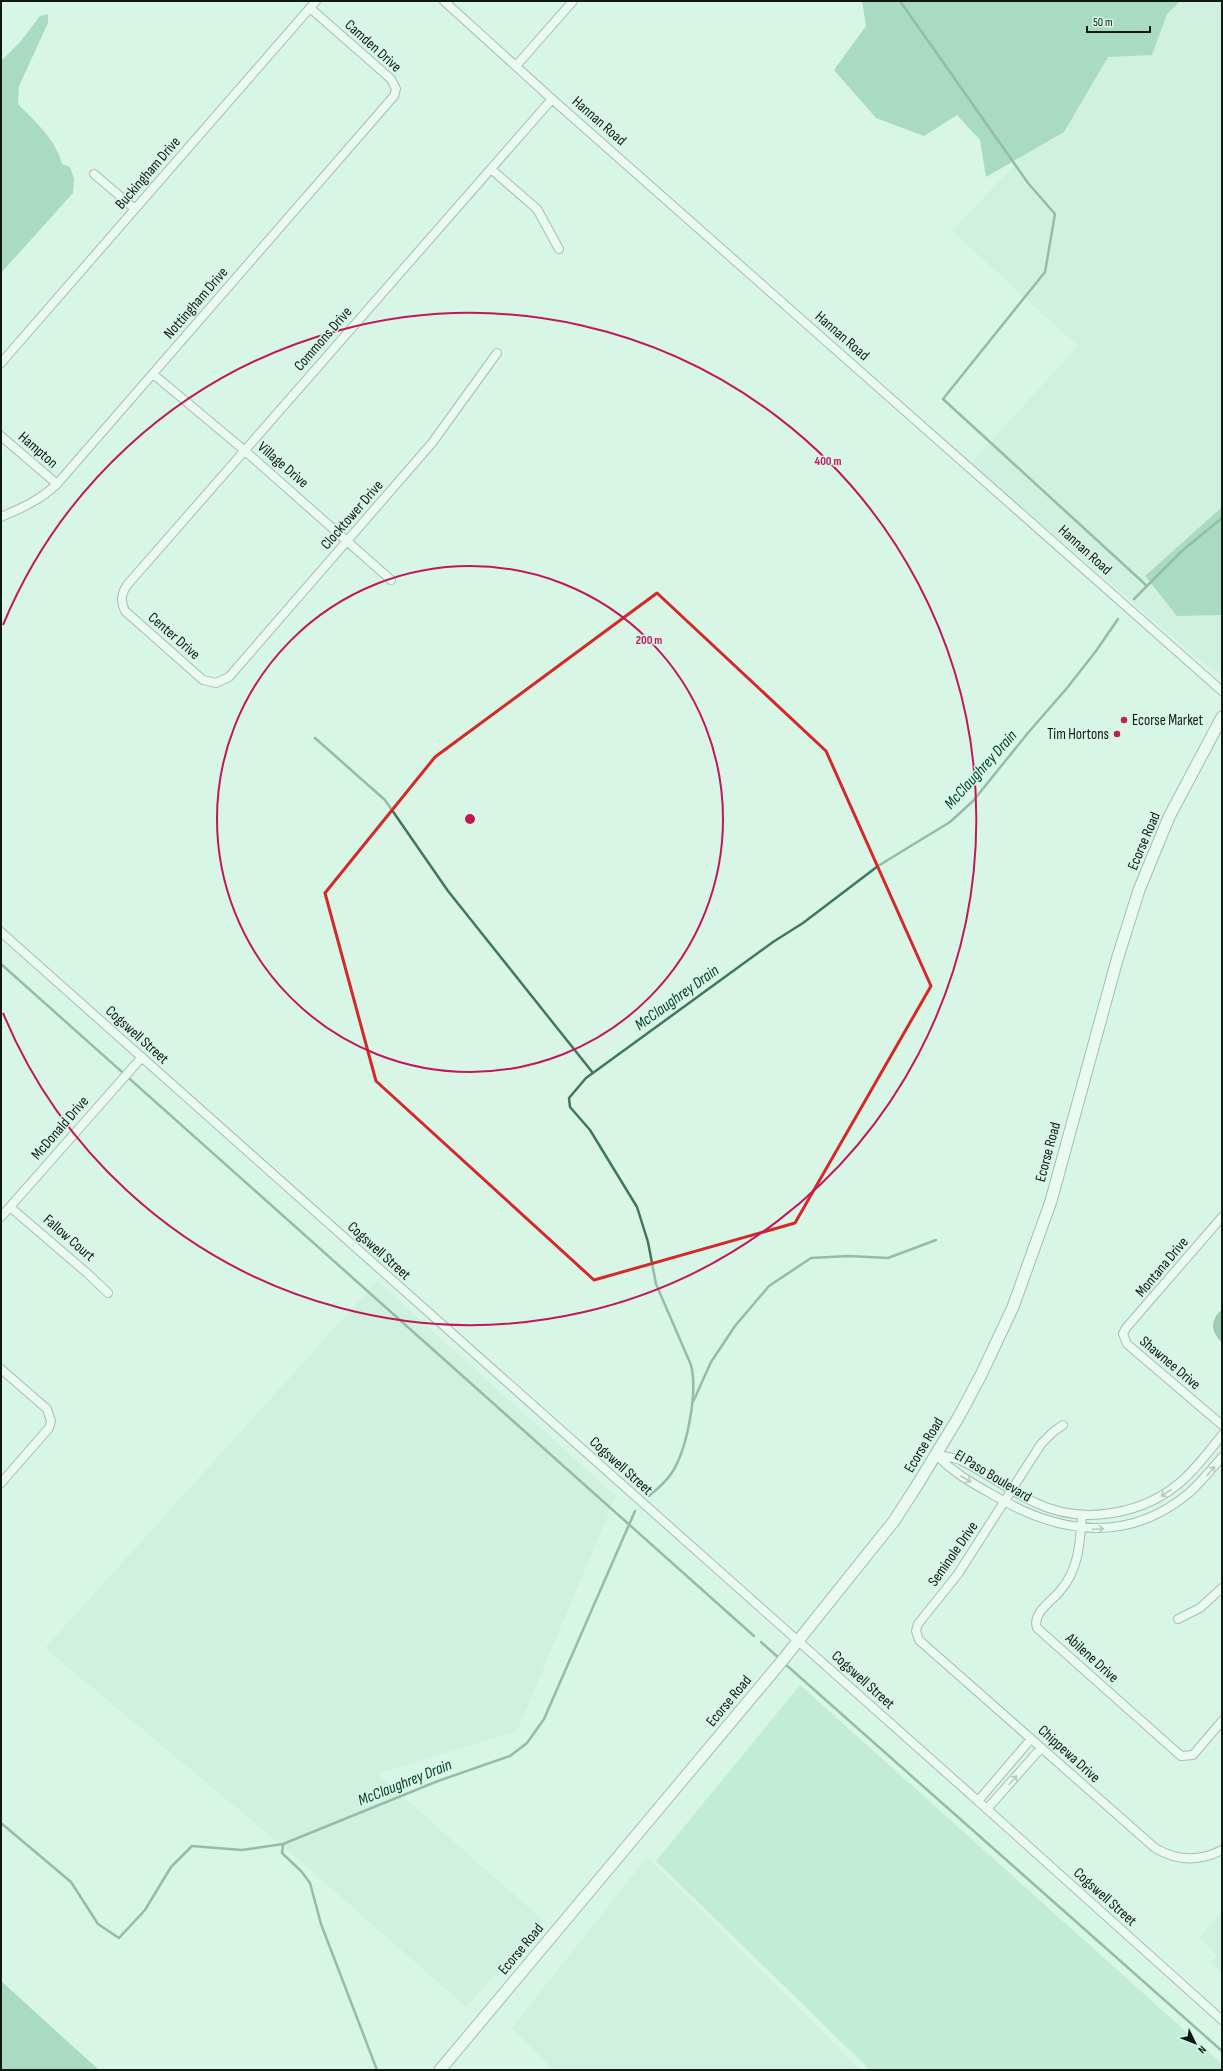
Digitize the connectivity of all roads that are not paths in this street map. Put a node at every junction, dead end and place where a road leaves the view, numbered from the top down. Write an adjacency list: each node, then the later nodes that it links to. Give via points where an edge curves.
1 (316, 1): 4 (street, Buckingham Drive)
2 (444, 1): 5 (street, Hannan Road)
3 (573, 1): 5 (street)
4 (310, 8): 6 (street, Camden Drive, via 391,79); 10 (street, Buckingham Drive)
5 (516, 66): 7 (street, Hannan Road)
6 (396, 89): 14 (street, Nottingham Drive, via 391,100)
7 (552, 99): 8 (street, Commons Drive); 23 (street, Hannan Road)
8 (491, 169): 11 (street, via 537,209); 16 (street, Commons Drive)
9 (94, 174): 10 (street)
10 (135, 209): 13 (street, Buckingham Drive)
11 (559, 249)
12 (497, 353): 19 (street, Clocktower Drive, via 432,443)
13 (1, 363)
14 (153, 374): 16 (street, Village Drive); 17 (street, Nottingham Drive)
15 (1, 436): 17 (street, Hampton)
16 (244, 450): 19 (street, Village Drive); 21 (street, Commons Drive, via 128,584 122,594)
17 (57, 484): 18 (street, Nottingham Drive, via 43,497)
18 (1, 517)
19 (348, 540): 20 (street, Village Drive); 22 (street, Clocktower Drive, via 233,674)
20 (392, 580)
21 (122, 601): 22 (street, Center Drive, via 128,614 175,656 203,680)
22 (216, 683)
23 (1222, 691)
24 (1222, 717): 36 (main road, Ecorse Road, via 1169,817 1139,890 1114,967 1051,1201 1022,1283 981,1375)
25 (1, 932): 26 (street, Cogswell Street)
26 (142, 1057): 27 (street, McDonald Drive); 46 (street, Cogswell Street)
27 (10, 1207): 28 (street, McDonald Drive); 30 (street, Fallow Court)
28 (1, 1217)
29 (1222, 1217): 31 (street, Montana Drive)
30 (108, 1293)
31 (1123, 1334): 34 (street, Shawnee Drive, via 1127,1344)
32 (1, 1369): 38 (street, via 47,1409 51,1421 49,1428)
33 (1063, 1425): 39 (street, Seminole Drive, via 1041,1444)
34 (1222, 1425)
35 (1222, 1435): 41 (street, El Paso Boulevard, one-way to 41, via 1184,1480 1159,1498 1131,1510)
36 (936, 1455): 39 (street, El Paso Boulevard, via 958,1460); 40 (street, El Paso Boulevard, one-way to 40, via 952,1471); 46 (main road, Ecorse Road, via 894,1521)
37 (1222, 1458): 42 (street, El Paso Boulevard, one-way to 37, via 1103,1529 1149,1517 1189,1493)
38 (1, 1483)
39 (1011, 1490): 40 (street, Seminole Drive); 41 (street, El Paso Boulevard, via 1041,1506)
40 (1004, 1502): 42 (street, El Paso Boulevard, via 1040,1519); 45 (street, Seminole Drive, via 966,1561 923,1621 918,1624)
41 (1082, 1515): 42 (street, Abilene Drive)
42 (1081, 1528): 47 (street, Abilene Drive, via 1079,1552 1071,1574 1060,1591 1039,1613 1036,1618 1037,1628 1181,1756 1193,1755)
43 (1222, 1588): 44 (street, via 1200,1608)
44 (1178, 1619)
45 (916, 1631): 48 (street, Chippewa Drive, via 919,1640)
46 (798, 1641): 50 (street, Cogswell Street); 54 (main road, Ecorse Road)
47 (1222, 1721)
48 (1032, 1739): 49 (street, Chippewa Drive); 50 (street)
49 (1041, 1748): 51 (street, one-way to 49); 52 (street, Chippewa Drive, via 1159,1851 1173,1857 1191,1859)
50 (978, 1801): 51 (street, Cogswell Street)
51 (987, 1809): 53 (street, Cogswell Street)
52 (1222, 1850)
53 (1222, 2020)
54 (440, 2070)

